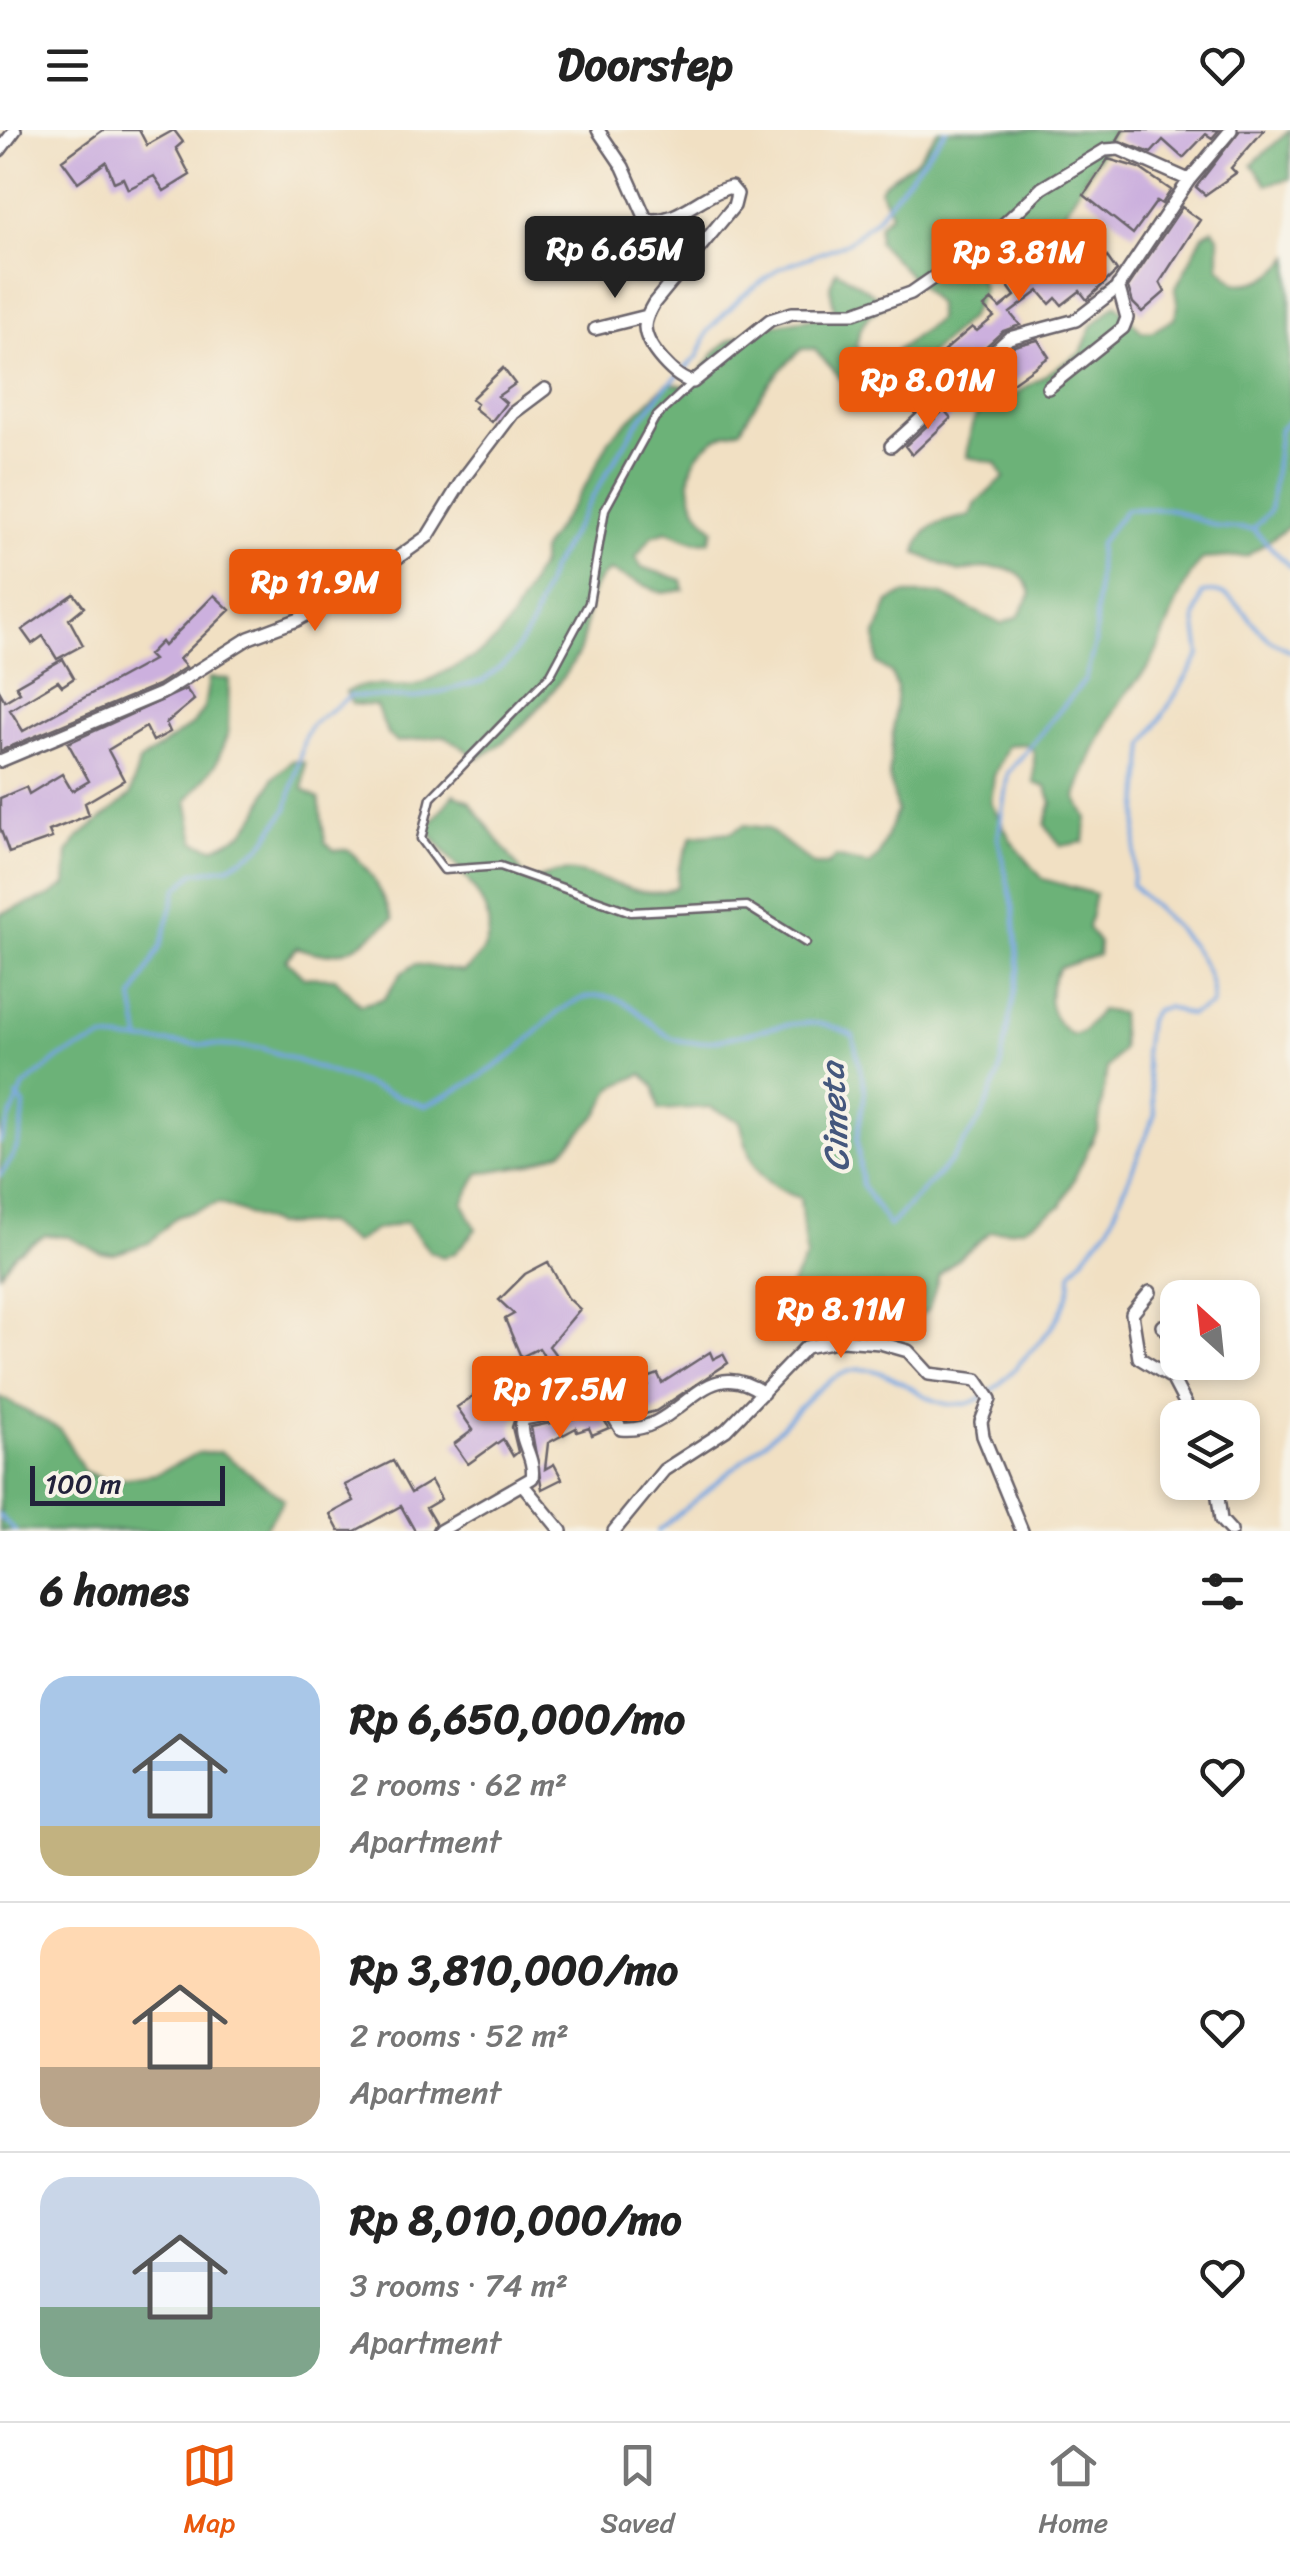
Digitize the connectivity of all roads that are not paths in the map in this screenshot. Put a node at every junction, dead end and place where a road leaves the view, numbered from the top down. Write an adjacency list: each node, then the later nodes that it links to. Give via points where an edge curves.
1 (15, 130): 4 (street)
2 (598, 130): 7 (street, via 646,219 673,216 721,189 737,194)
3 (1231, 130): 5 (street)
4 (0, 150)
5 (1189, 180): 6 (street); 9 (street, via 1119,149 1105,150 1042,188 985,242 911,294 854,313 792,312 770,320)
6 (1118, 286): 10 (street, via 1127,318 1123,328); 12 (street, via 1076,320 1009,338)
7 (647, 316): 8 (street); 9 (street, via 648,340 680,379)
8 (594, 329)
9 (694, 382): 14 (lane, via 655,418 605,509 589,603 551,674 431,798 421,838 444,870 500,866 631,912 747,906)
10 (1048, 388)
11 (545, 389): 13 (street, via 513,412 428,536 355,588 249,638 162,693)
12 (890, 446)
13 (0, 761)
14 (806, 943)
15 (1150, 1292): 16 (street, via 1132,1314 1139,1358)
16 (1160, 1373)
17 (763, 1393): 18 (street, via 738,1380 716,1381 640,1429 621,1429 606,1403 528,1416 520,1428 534,1470); 22 (street, via 726,1430 664,1470); 23 (street, via 806,1347 842,1340 908,1351 929,1374 971,1376 990,1399 983,1436)
18 (523, 1485): 20 (street); 21 (street)
19 (1218, 1500): 24 (street, via 1221,1520)
20 (440, 1531)
21 (561, 1531)
22 (614, 1531)
23 (1022, 1531)
24 (1231, 1531)

